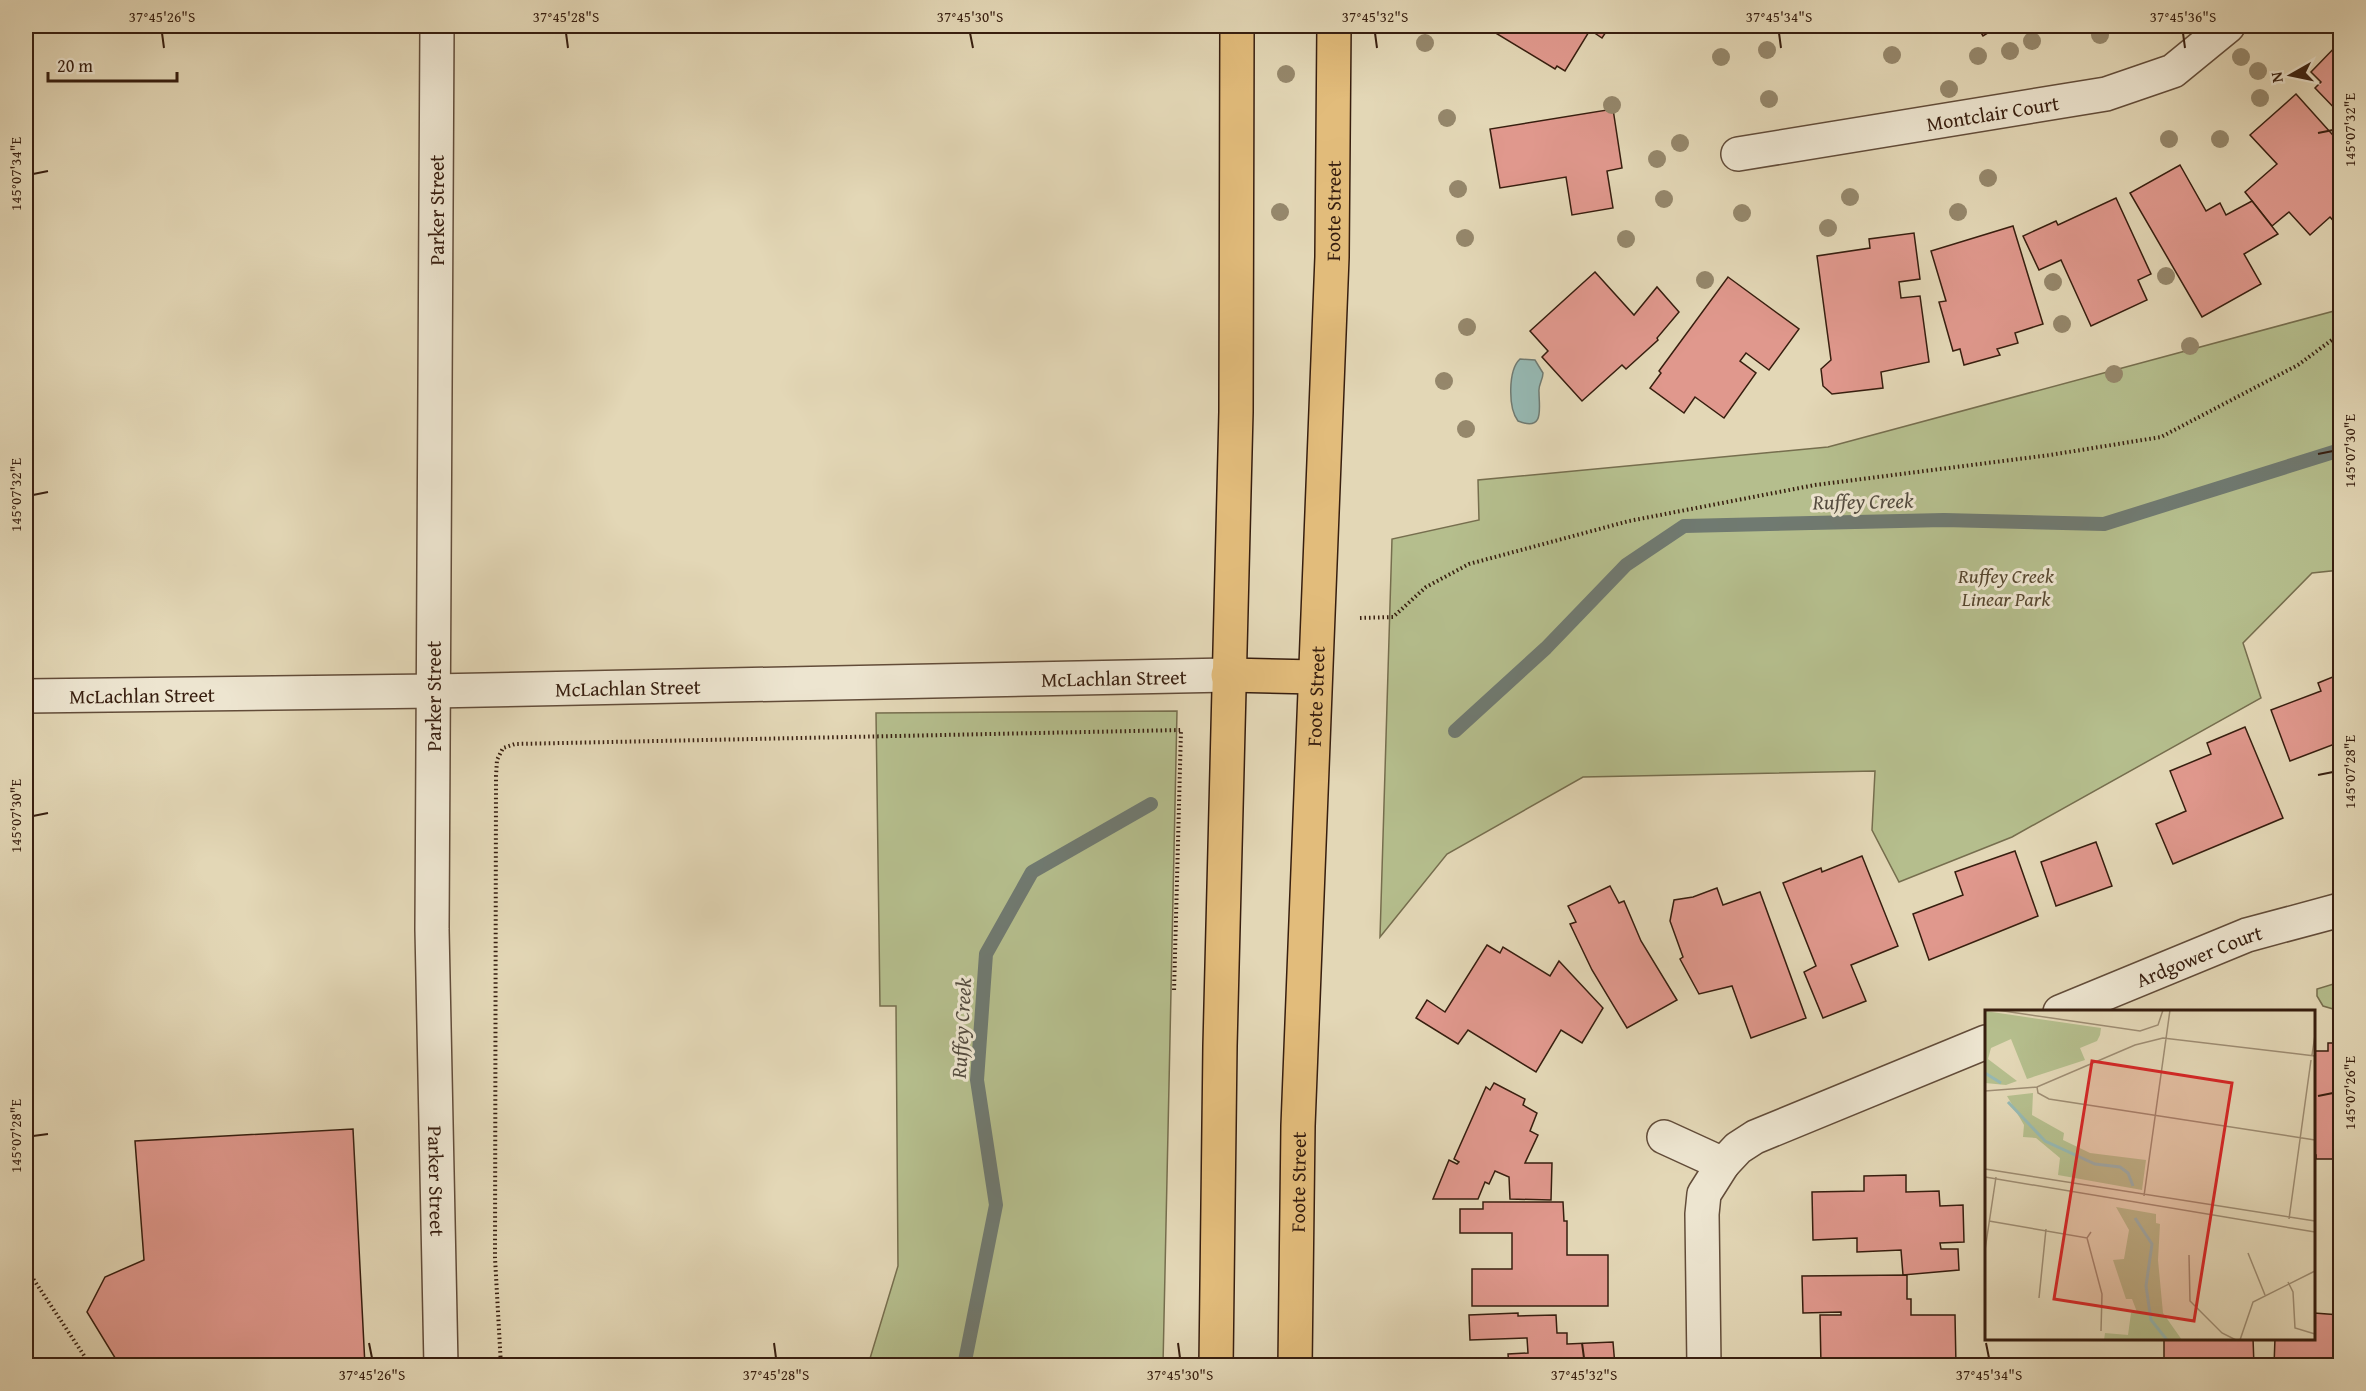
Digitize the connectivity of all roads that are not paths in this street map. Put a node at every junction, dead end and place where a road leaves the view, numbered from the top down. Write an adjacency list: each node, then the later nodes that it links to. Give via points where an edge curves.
1 (437, 26): 8 (street, Parker Street)
2 (1238, 26): 6 (main road, via 1236,412)
3 (1334, 26): 7 (main road, Foote Street, via 1332,257)
4 (2228, 26): 5 (street, Montclair Court, via 2173,71 2106,94)
5 (1738, 154)
6 (1228, 675): 7 (main road); 8 (street, McLachlan Street); 16 (main road)
7 (1315, 677): 17 (main road, Foote Street, via 1298,1126)
8 (433, 692): 9 (street, McLachlan Street); 15 (street, Parker Street, via 432,928)
9 (26, 696)
10 (2340, 910): 11 (street, Ardgower Court, via 2247,935)
11 (2062, 1010)
12 (1985, 1042): 14 (street, via 1755,1137 1737,1148)
13 (1664, 1137): 14 (street)
14 (1723, 1164): 18 (street, via 1704,1194 1703,1204)
15 (441, 1365)
16 (1216, 1365)
17 (1296, 1365)
18 (1704, 1365)

